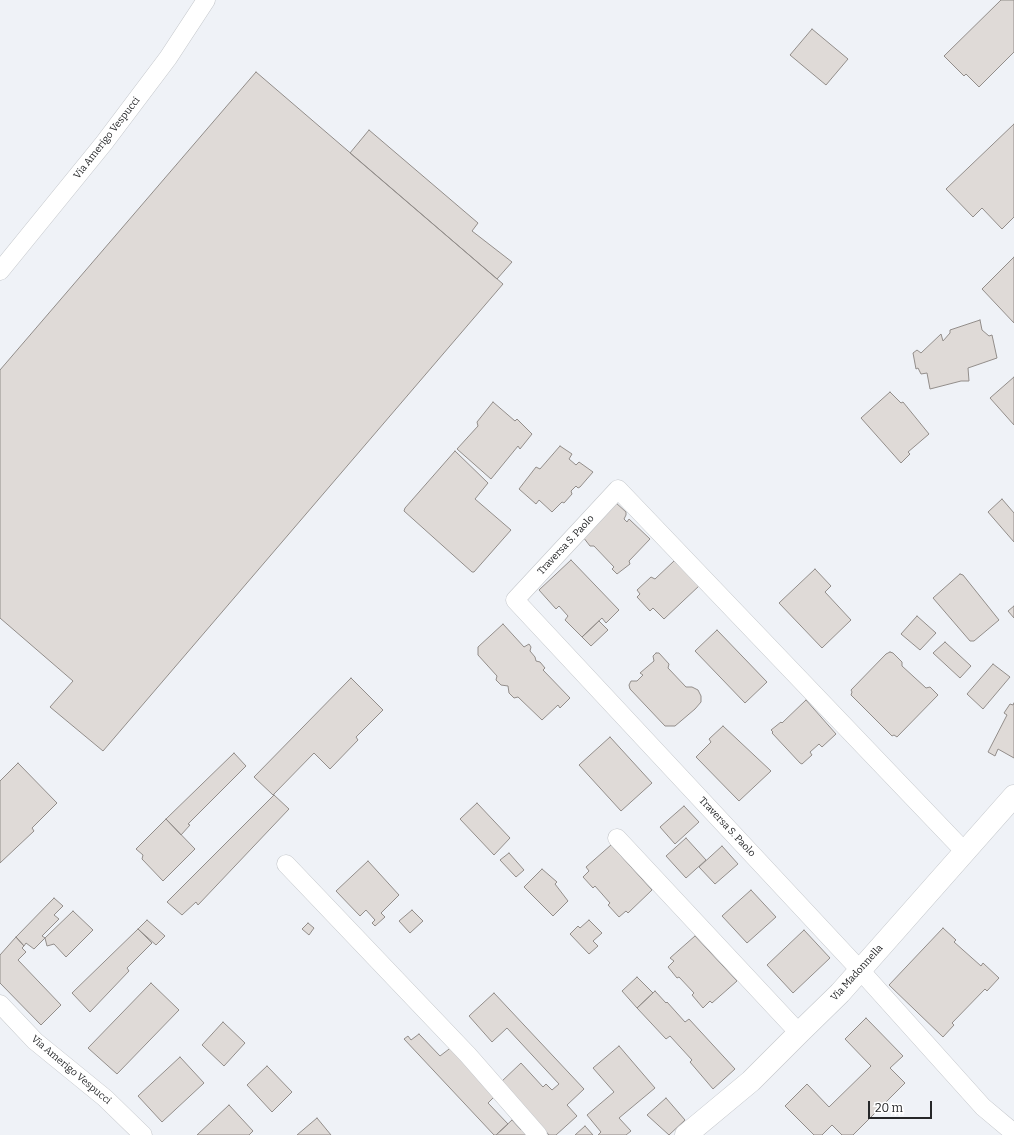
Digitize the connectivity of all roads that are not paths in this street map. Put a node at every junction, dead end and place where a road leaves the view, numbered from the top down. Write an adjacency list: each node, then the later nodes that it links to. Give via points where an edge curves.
1 (206, 0): 2 (street, Via Amerigo Vespucci, via 168,58 104,143)
2 (0, 271)
3 (1014, 796): 5 (street, Via Madonnella)
4 (617, 838): 9 (street)
5 (966, 852): 7 (street, Via Madonnella); 7 (street, Traversa S. Paolo, via 618,489 516,600)
6 (286, 864): 12 (street, via 468,1055)
7 (860, 970): 9 (street, Via Madonnella); 10 (street, via 983,1107)
8 (0, 1004): 11 (street, Via Amerigo Vespucci, via 35,1041 105,1098)
9 (798, 1033): 13 (street, Via Madonnella, via 751,1082)
10 (1014, 1133)
11 (143, 1135)
12 (538, 1135)
13 (686, 1135)

